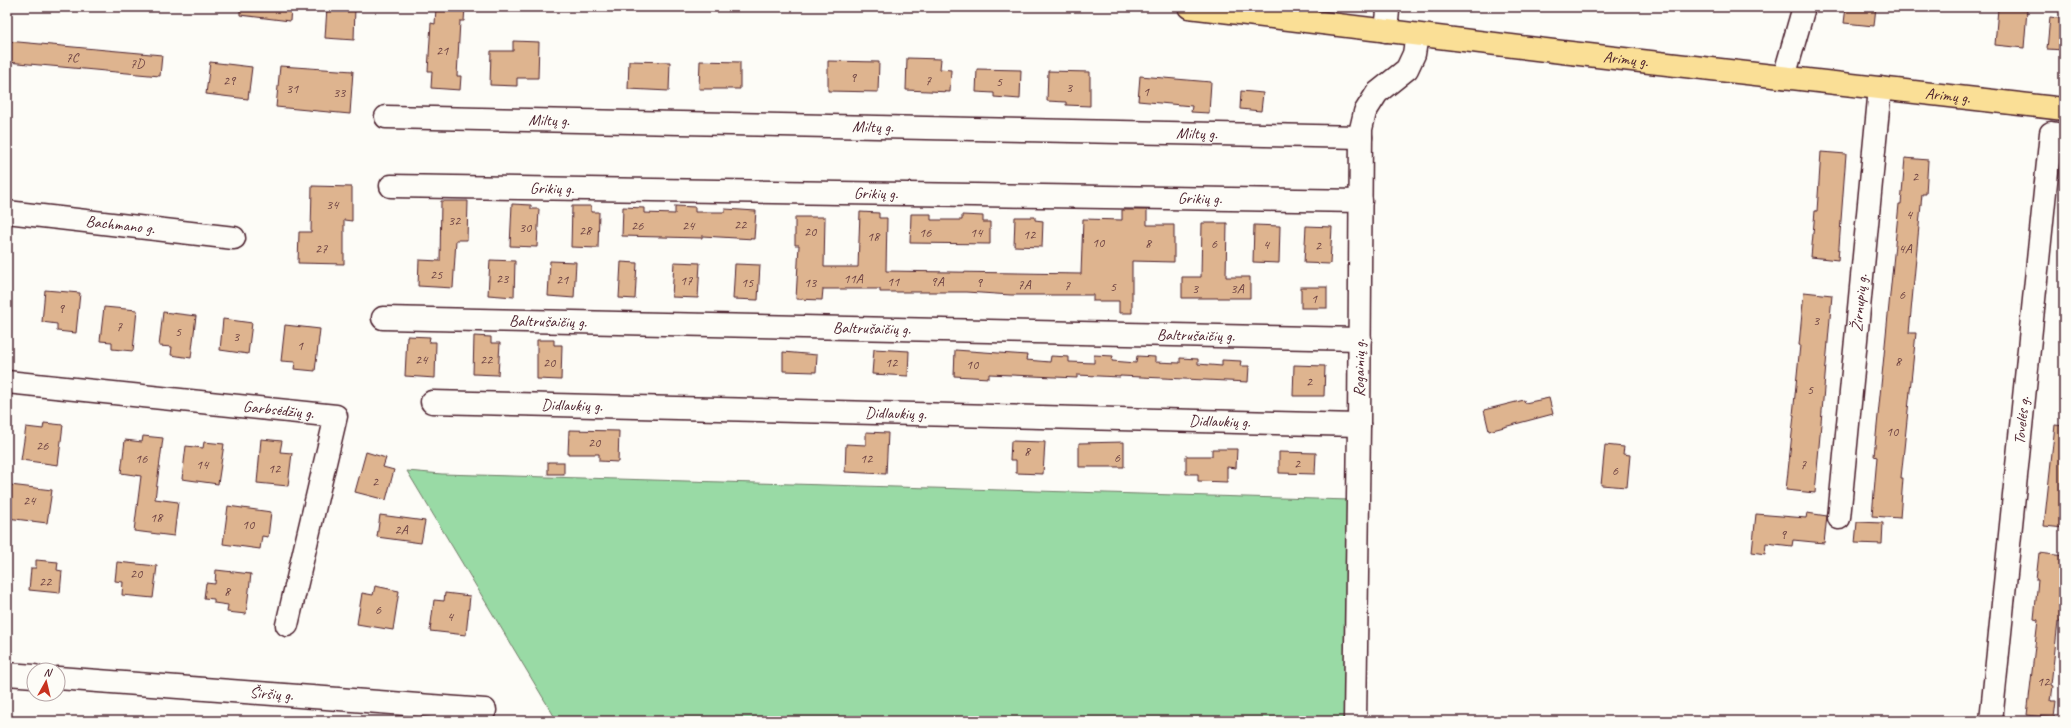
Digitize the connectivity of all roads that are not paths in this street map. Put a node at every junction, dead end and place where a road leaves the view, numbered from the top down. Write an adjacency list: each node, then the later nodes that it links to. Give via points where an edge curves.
1 (1189, 7): 4 (main road, Arimų g.)
2 (1386, 7): 4 (street)
3 (1804, 7): 6 (street)
4 (1386, 31): 5 (main road, Arimų g.)
5 (1418, 35): 6 (main road, Arimų g.); 11 (street, Rogainių g., via 1414,54 1407,69 1377,93 1365,112)
6 (1784, 77): 7 (main road, Arimų g.)
7 (1880, 88): 8 (main road, Arimų g.); 21 (street, Žirnupių g.)
8 (2064, 109)
9 (386, 116): 11 (street, Miltų g.)
10 (2064, 135): 28 (street, Tovelės g., via 2051,133)
11 (1361, 136): 13 (street, Rogainių g.)
12 (391, 186): 13 (street, Grikių g.)
13 (1361, 200): 17 (street, Rogainių g.)
14 (7, 212): 15 (street, Bachmano g.)
15 (234, 238)
16 (383, 318): 17 (street, Baltrušaičių g.)
17 (1360, 339): 20 (street, Rogainių g.)
18 (7, 382): 22 (street, Garbsėdžių g., via 336,416)
19 (432, 402): 20 (street, Didlaukių g.)
20 (1360, 425): 27 (street, Rogainių g.)
21 (1840, 518)
22 (287, 625)
23 (7, 674): 24 (street)
24 (26, 675)
25 (66, 679): 26 (street, Širšių g.)
26 (485, 710)
27 (1355, 721)
28 (1992, 721)

